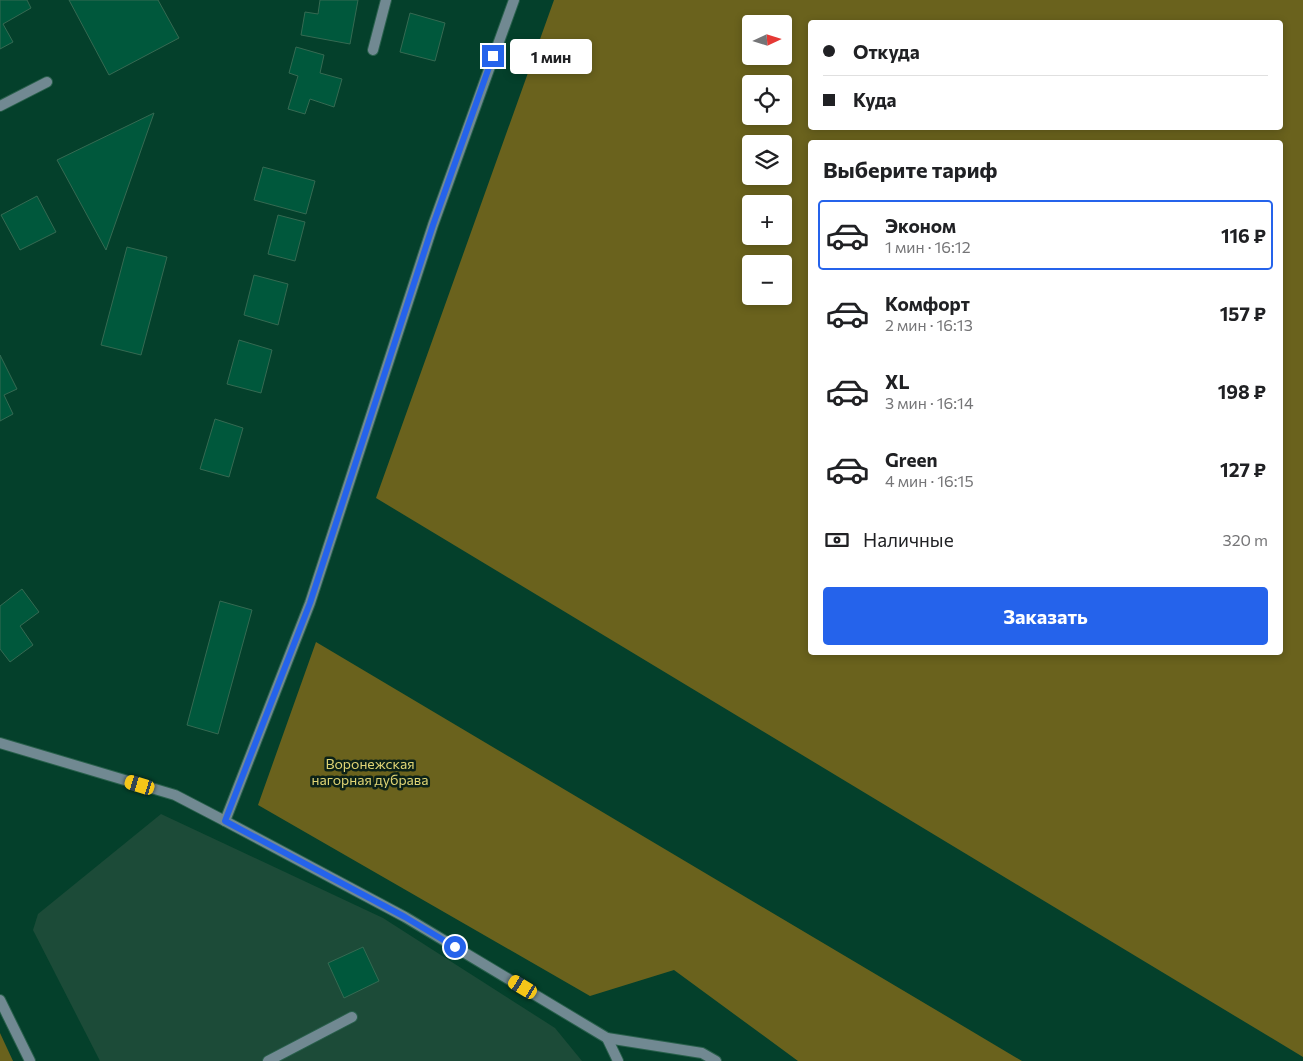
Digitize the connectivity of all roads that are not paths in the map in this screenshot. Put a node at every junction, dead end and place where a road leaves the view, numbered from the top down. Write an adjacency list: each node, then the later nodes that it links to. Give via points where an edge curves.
1 (386, 0): 3 (street)
2 (514, 0): 7 (street, via 433,225 310,603)
3 (374, 50)
4 (47, 82): 5 (street)
5 (0, 106)
6 (0, 743): 7 (street, via 175,795)
7 (225, 821): 10 (street, via 405,917)
8 (0, 1000): 11 (street)
9 (352, 1017): 12 (street)
10 (607, 1038): 13 (street); 14 (street, via 702,1053)
11 (30, 1061)
12 (268, 1061)
13 (618, 1061)
14 (716, 1061)

